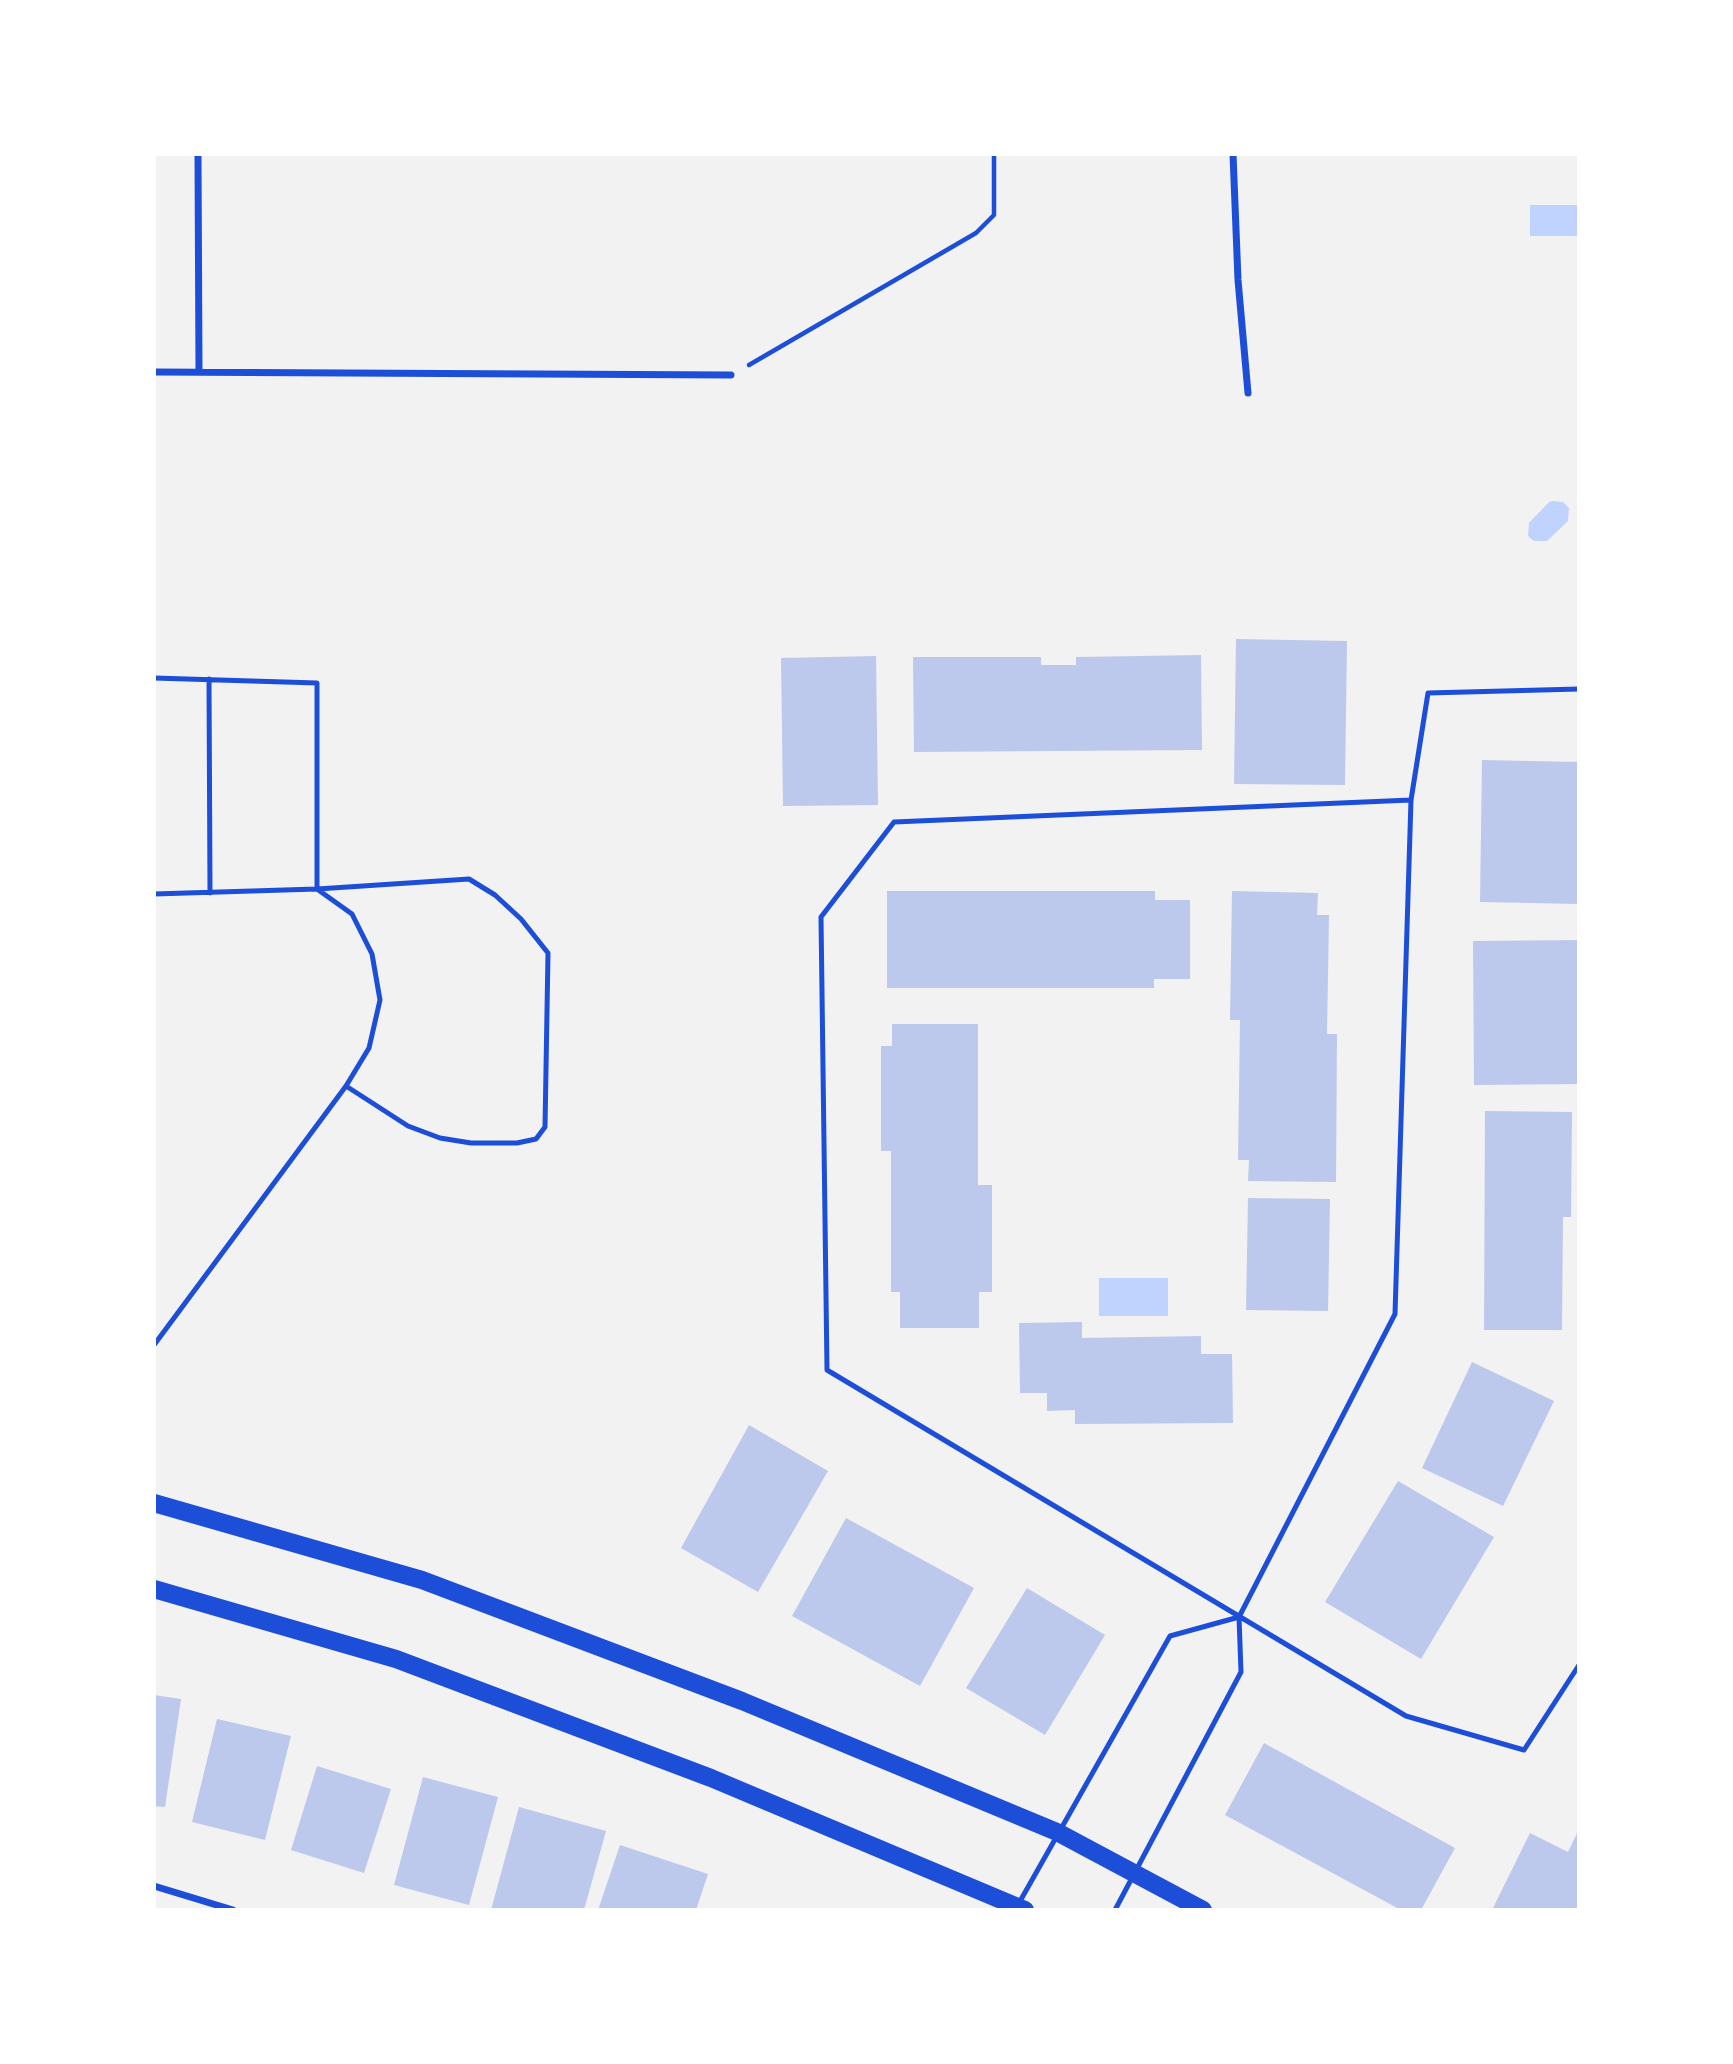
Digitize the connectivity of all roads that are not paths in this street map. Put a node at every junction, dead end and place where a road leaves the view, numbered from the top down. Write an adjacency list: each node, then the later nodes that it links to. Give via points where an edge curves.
1 (198, 154): 4 (street)
2 (1233, 154): 6 (street)
3 (154, 372): 4 (street)
4 (199, 372): 5 (street)
5 (732, 375)
6 (1248, 393)
7 (154, 678): 8 (lane)
8 (209, 679): 11 (lane, via 317,683); 12 (lane)
9 (1579, 689): 10 (lane, via 1428,693)
10 (1411, 800): 18 (lane, via 1395,1314); 18 (lane, via 894,822 821,917 827,1370)
11 (317, 889): 12 (lane); 14 (lane, via 352,914 372,954 380,1000 369,1048); 14 (lane, via 469,879 522,919 548,953 545,1127 536,1139 471,1143 440,1138 408,1126)
12 (210, 893): 13 (lane)
13 (154, 894)
14 (345, 1086): 15 (lane)
15 (154, 1345)
16 (154, 1503): 20 (main road, via 422,1580 742,1701)
17 (154, 1590): 23 (main road, via 396,1659 711,1778)
18 (1239, 1617): 19 (lane, via 1406,1717 1524,1750); 20 (lane, via 1170,1636); 21 (lane, via 1241,1672)
19 (1579, 1665)
20 (1057, 1832): 21 (main road); 23 (lane)
21 (1134, 1873): 25 (lane); 26 (main road)
22 (154, 1886): 24 (street)
23 (1021, 1908)
24 (233, 1910)
25 (1115, 1910)
26 (1203, 1910)

